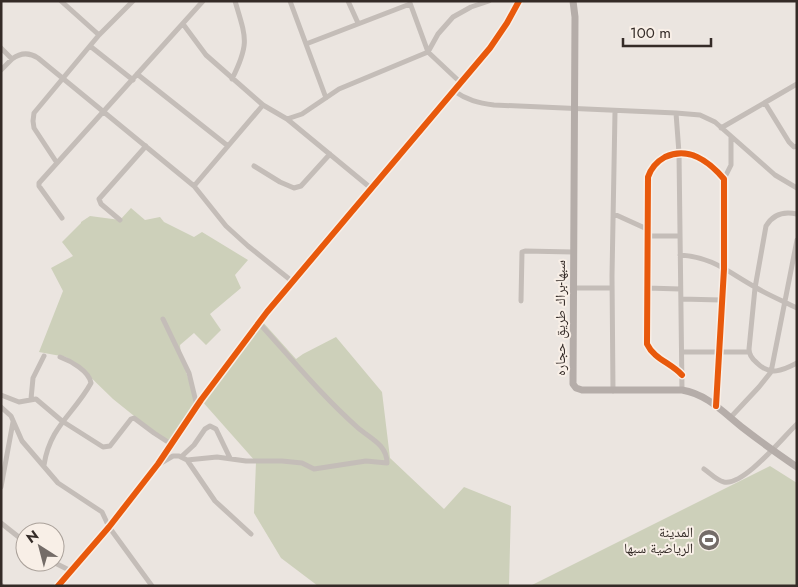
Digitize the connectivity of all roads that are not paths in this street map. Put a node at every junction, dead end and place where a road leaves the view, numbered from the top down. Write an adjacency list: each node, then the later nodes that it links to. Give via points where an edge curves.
1 (61, 1): 15 (street)
2 (133, 1): 15 (street)
3 (203, 1): 14 (street)
4 (235, 1): 24 (street, via 246,42)
5 (290, 1): 16 (street)
6 (348, 1): 13 (street)
7 (469, 1): 12 (street)
8 (489, 1): 12 (street)
9 (519, 1): 26 (street, via 500,34)
10 (573, 1): 32 (main road, سبها-براك طريق حجاره)
11 (410, 3): 13 (street); 19 (street)
12 (471, 7): 19 (street, via 446,24)
13 (358, 23): 16 (street)
14 (183, 24): 22 (street); 24 (street, via 199,47)
15 (99, 36): 17 (street)
16 (306, 44): 29 (street)
17 (90, 46): 23 (street); 25 (street)
18 (1, 48): 20 (street)
19 (428, 52): 26 (street); 29 (street, via 339,88)
20 (12, 59): 21 (street); 23 (street, via 21,54 34,55)
21 (1, 70)
22 (137, 74): 25 (street); 40 (street)
23 (63, 78): 33 (street); 44 (street, via 36,108 33,119 34,128)
24 (232, 79): 31 (street)
25 (133, 80): 33 (street)
26 (461, 83): 28 (street)
27 (797, 84): 30 (street)
28 (454, 91): 32 (street, via 479,104); 49 (street)
29 (326, 98): 36 (street, via 302,114)
30 (764, 103): 37 (street); 41 (street, via 789,142)
31 (263, 105): 36 (street); 40 (street)
32 (573, 110): 34 (street); 58 (main road, سبها-براك طريق حجاره)
33 (104, 112): 39 (street); 44 (street)
34 (615, 112): 35 (street); 50 (street)
35 (676, 113): 37 (street, via 706,117); 42 (street)
36 (287, 119): 43 (street)
37 (722, 128): 38 (street)
38 (732, 136): 46 (street, via 731,168); 48 (street, via 775,175)
39 (146, 146): 47 (street); 53 (street, via 99,199)
40 (228, 146): 47 (street)
41 (797, 146)
42 (679, 153): 46 (street, via 699,158); 54 (street, via 659,161 648,175); 56 (street)
43 (330, 154): 45 (street, via 301,186 294,188); 49 (street)
44 (57, 163): 52 (street, via 39,185)
45 (254, 166)
46 (724, 179): 60 (street)
47 (194, 186): 61 (street, via 226,226)
48 (797, 188)
49 (372, 189): 61 (street)
50 (614, 214): 54 (street); 63 (street)
51 (797, 214): 65 (street, via 779,214 766,226)
52 (62, 218)
53 (120, 220)
54 (647, 229): 55 (street)
55 (647, 236): 56 (street); 64 (street)
56 (679, 236): 59 (street)
57 (797, 240): 70 (street)
58 (573, 252): 62 (main road, سبها-براك طريق حجاره); 69 (street, via 522,252)
59 (680, 255): 60 (street, via 702,258); 66 (street)
60 (724, 269): 65 (street); 68 (street)
61 (293, 282): 73 (street)
62 (572, 288): 63 (street); 83 (main road, سبها-براك طريق حجاره, via 572,381 578,389)
63 (612, 288): 83 (street)
64 (648, 288): 66 (street); 81 (street, via 648,346 657,357)
65 (755, 288): 70 (street); 76 (street)
66 (680, 289): 67 (street)
67 (681, 299): 68 (street); 74 (street)
68 (721, 300): 75 (street)
69 (521, 301)
70 (784, 302): 71 (street); 80 (street)
71 (797, 308)
72 (163, 319): 86 (street, via 189,373)
73 (259, 322): 86 (street); 96 (street, via 335,406 376,441 387,454 387,463 366,461 314,469 302,463 251,462)
74 (682, 352): 75 (street); 81 (street)
75 (718, 352): 76 (street); 87 (street)
76 (749, 352): 80 (street, via 763,369)
77 (44, 356): 85 (street, via 34,376)
78 (60, 357): 90 (street, via 73,363 90,378 91,383)
79 (797, 363): 80 (street)
80 (771, 372): 89 (street)
81 (682, 375): 82 (street)
82 (682, 390): 83 (main road, سبها-براك طريق حجاره); 87 (main road, سبها-براك طريق حجاره, via 696,393)
83 (614, 391)
84 (1, 395): 85 (street, via 19,402)
85 (31, 399): 90 (street)
86 (197, 406): 93 (street)
87 (716, 406): 89 (main road, سبها-براك طريق حجاره)
88 (1, 407): 91 (street)
89 (730, 418): 94 (main road, سبها-براك طريق حجاره)
90 (62, 421): 93 (street, via 105,448 134,418); 98 (street, via 50,441)
91 (14, 422): 98 (street, via 22,442); 101 (street)
92 (797, 424): 94 (street)
93 (171, 444): 97 (street)
94 (771, 450): 99 (main road, سبها-براك طريق حجاره); 100 (street, via 758,465 734,480 719,480)
95 (184, 458): 96 (street); 96 (street, via 204,428 210,426 216,429); 97 (street, via 173,456); 105 (street, via 215,501)
96 (230, 458)
97 (158, 464): 103 (street)
98 (44, 465): 103 (street, via 63,488 100,510)
99 (797, 467)
100 (704, 469)
101 (1, 488)
102 (1, 522): 104 (street)
103 (109, 527): 107 (street); 109 (street)
104 (15, 534)
105 (251, 534)
106 (65, 568): 107 (street)
107 (71, 571): 108 (street)
108 (60, 585)
109 (152, 586)

